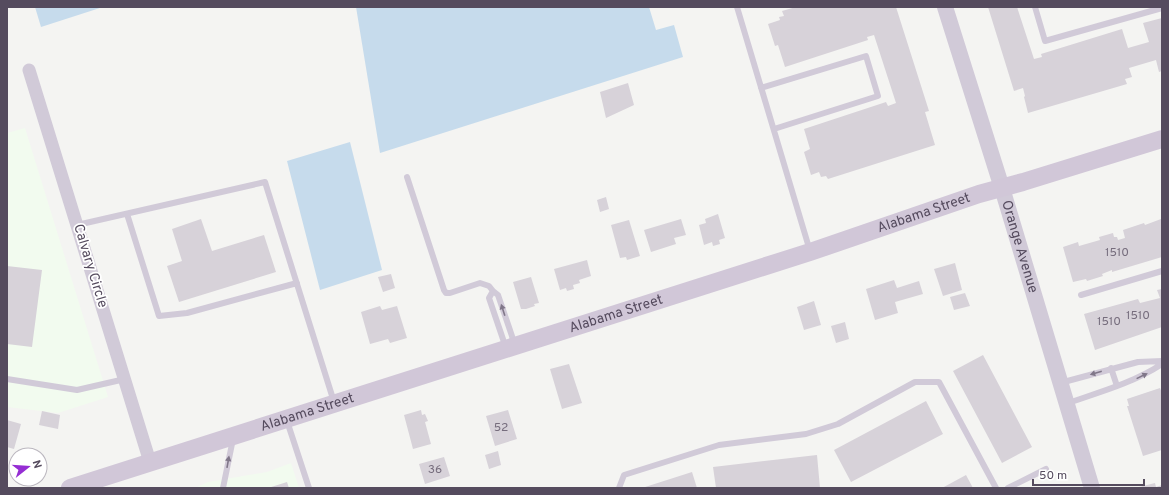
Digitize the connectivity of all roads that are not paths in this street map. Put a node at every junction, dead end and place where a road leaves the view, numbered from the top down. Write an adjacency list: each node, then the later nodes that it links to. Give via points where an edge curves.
1 (737, 7): 8 (lane)
2 (945, 7): 12 (street, Orange Avenue)
3 (1035, 7): 6 (lane, via 1046,41)
4 (1140, 7): 6 (lane)
5 (1162, 8): 6 (lane)
6 (1142, 14)
7 (29, 70): 14 (street, Calvary Circle)
8 (761, 88): 9 (lane); 9 (lane, via 866,56 878,96)
9 (774, 129): 15 (lane)
10 (1162, 139): 12 (main road, Alabama Street)
11 (408, 177): 18 (lane, via 446,293 480,283 489,286)
12 (1002, 188): 15 (main road, Alabama Street); 26 (street, Orange Avenue)
13 (127, 214): 14 (lane); 17 (lane, via 265,182); 17 (lane, via 159,316 187,314)
14 (77, 225): 25 (street, Calvary Circle)
15 (810, 252): 20 (main road, Alabama Street)
16 (1162, 271): 19 (lane)
17 (297, 283): 28 (lane)
18 (493, 292): 20 (lane, one-way to 18, via 498,295); 20 (lane, via 489,298)
19 (1081, 295)
20 (511, 348): 28 (main road, Alabama Street)
21 (1162, 361): 23 (lane, via 1138,362)
22 (1162, 364): 27 (lane, one-way to 22)
23 (1111, 368): 26 (lane, one-way to 26); 27 (lane)
24 (7, 379): 25 (lane, via 77,390)
25 (124, 379): 32 (street, Calvary Circle)
26 (1060, 383): 29 (street, Orange Avenue)
27 (1117, 386): 29 (lane)
28 (334, 404): 30 (main road, Alabama Street)
29 (1066, 404): 40 (street, Orange Avenue)
30 (286, 420): 31 (main road, Alabama Street); 36 (lane)
31 (233, 436): 32 (main road, Alabama Street); 35 (lane, one-way to 31)
32 (150, 462): 34 (main road, Alabama Street, via 104,480)
33 (1046, 468): 39 (lane)
34 (70, 488)
35 (223, 488)
36 (309, 488)
37 (619, 488): 38 (lane, via 624,475 719,445 806,434 838,424 915,382 939,382)
38 (996, 488)
39 (1008, 488)
40 (1092, 488)

